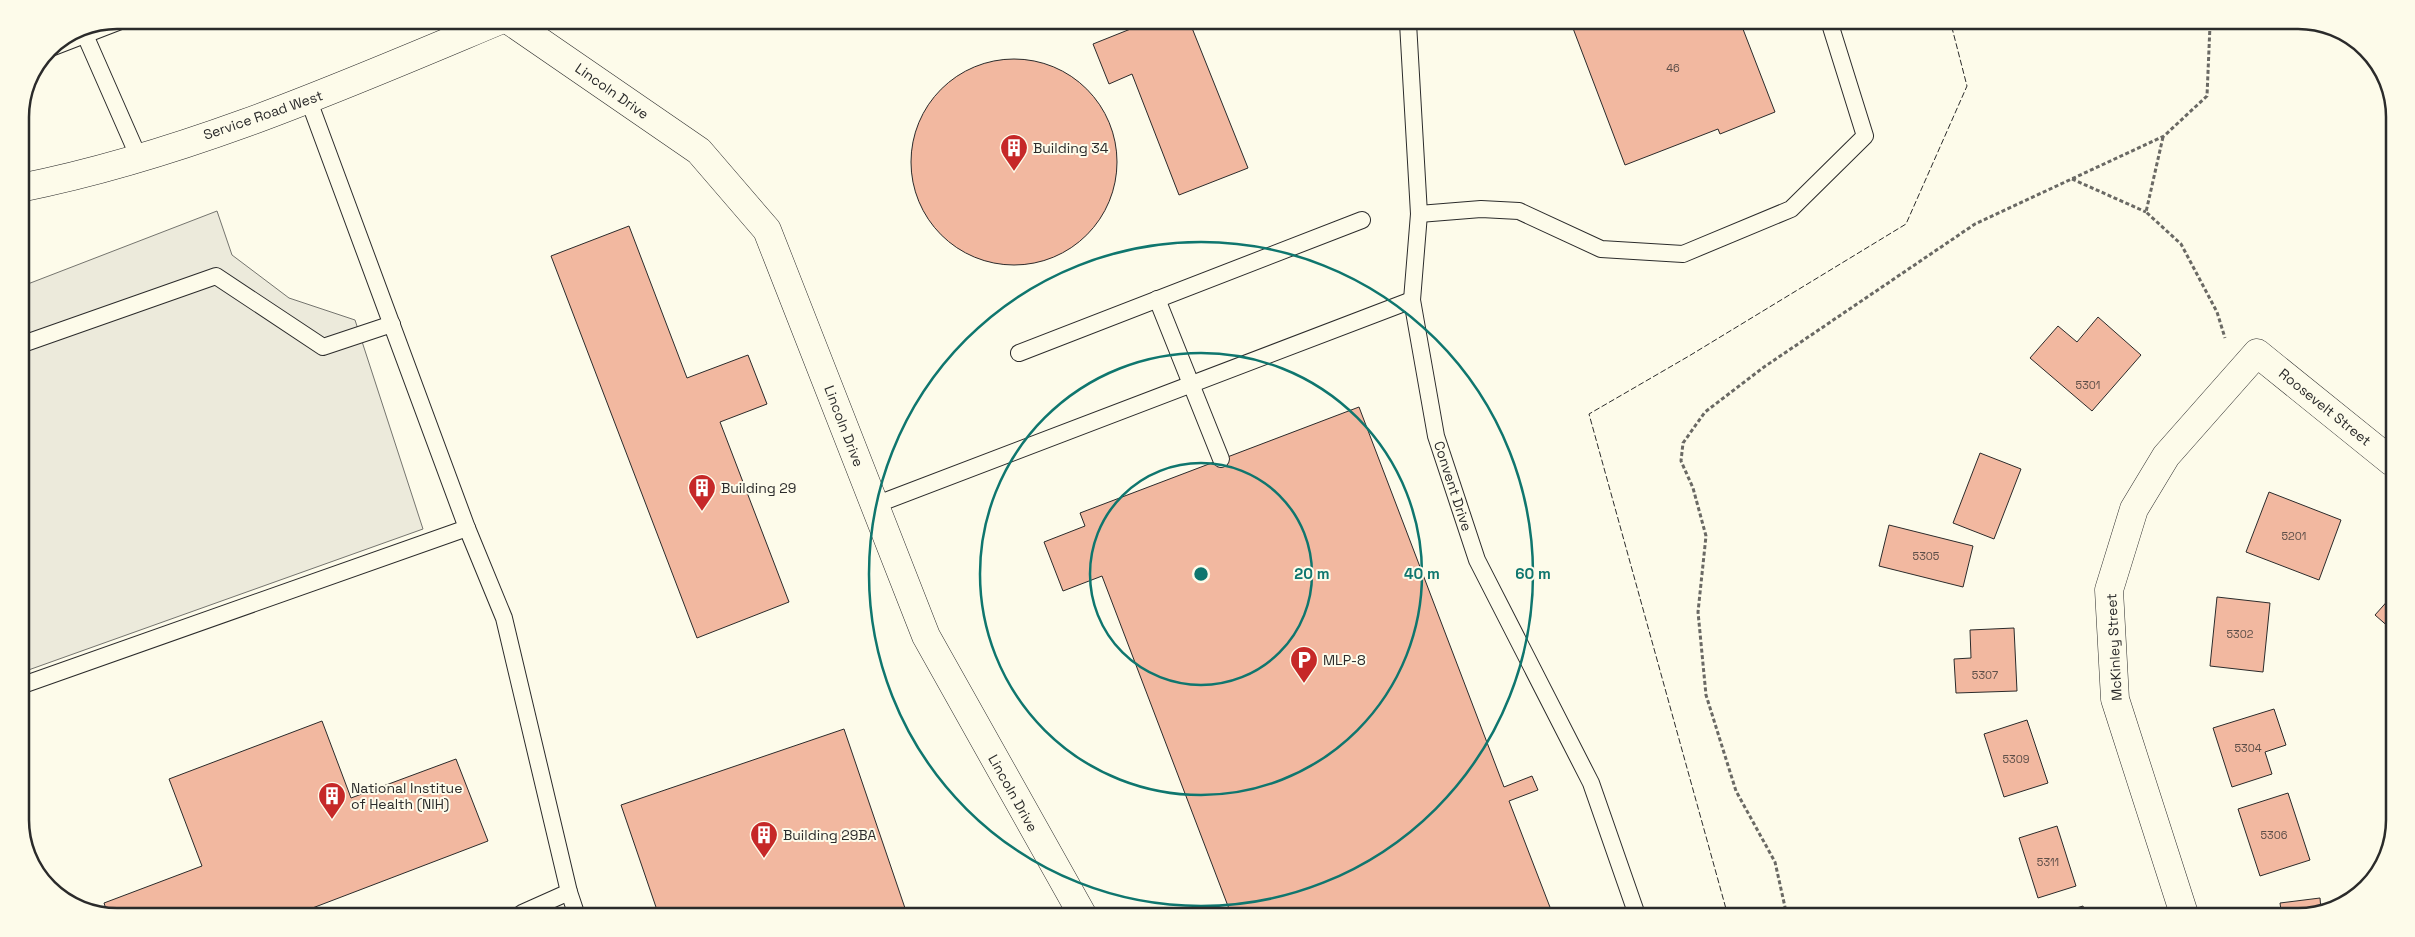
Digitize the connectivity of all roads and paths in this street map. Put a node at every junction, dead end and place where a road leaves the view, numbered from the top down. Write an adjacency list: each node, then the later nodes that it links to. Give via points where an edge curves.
1 (479, 29): 8 (street, Service Road West)
2 (522, 29): 26 (street, Lincoln Drive, via 699,151 766,230)
3 (1408, 29): 14 (lane, Convent Drive)
4 (1832, 29): 14 (lane, via 1865,136 1791,209 1683,254 1601,249 1519,210 1481,209)
5 (2210, 29): 9 (path, via 2207,96)
6 (84, 35): 7 (lane); 10 (lane)
7 (81, 36)
8 (309, 101): 10 (street, Service Road West); 18 (lane)
9 (2164, 136): 11 (path); 13 (path)
10 (139, 158): 12 (street, Service Road West, via 68,179)
11 (2072, 179): 13 (path); 34 (path, via 1975,224 1840,314 1705,412 1684,444 1681,461 1693,488 1706,536 1698,612 1706,695 1736,791 1775,862)
12 (29, 186)
13 (2146, 212): 22 (path, via 2181,244 2217,312)
14 (1419, 214): 17 (lane, Convent Drive)
15 (1362, 220): 16 (lane)
16 (1157, 299): 20 (lane); 23 (lane)
17 (1412, 300): 23 (lane); 33 (lane, Convent Drive, via 1436,436 1477,560 1590,783)
18 (392, 324): 19 (lane, via 323,348 216,276); 27 (lane)
19 (29, 342)
20 (1019, 353)
21 (2257, 353): 22 (street, McKinley Street); 24 (street, Roosevelt Street)
22 (2236, 376): 35 (street, McKinley Street, via 2166,456 2134,509 2109,590 2115,699)
23 (1190, 384): 25 (lane); 26 (lane)
24 (2386, 457)
25 (1221, 459)
26 (875, 505): 32 (street, Lincoln Drive, via 926,636)
27 (467, 528): 28 (lane); 29 (lane, via 504,618)
28 (29, 683)
29 (569, 892): 30 (lane); 31 (lane)
30 (533, 908)
31 (574, 908)
32 (1079, 908)
33 (1635, 908)
34 (1785, 908)
35 (2182, 908)

